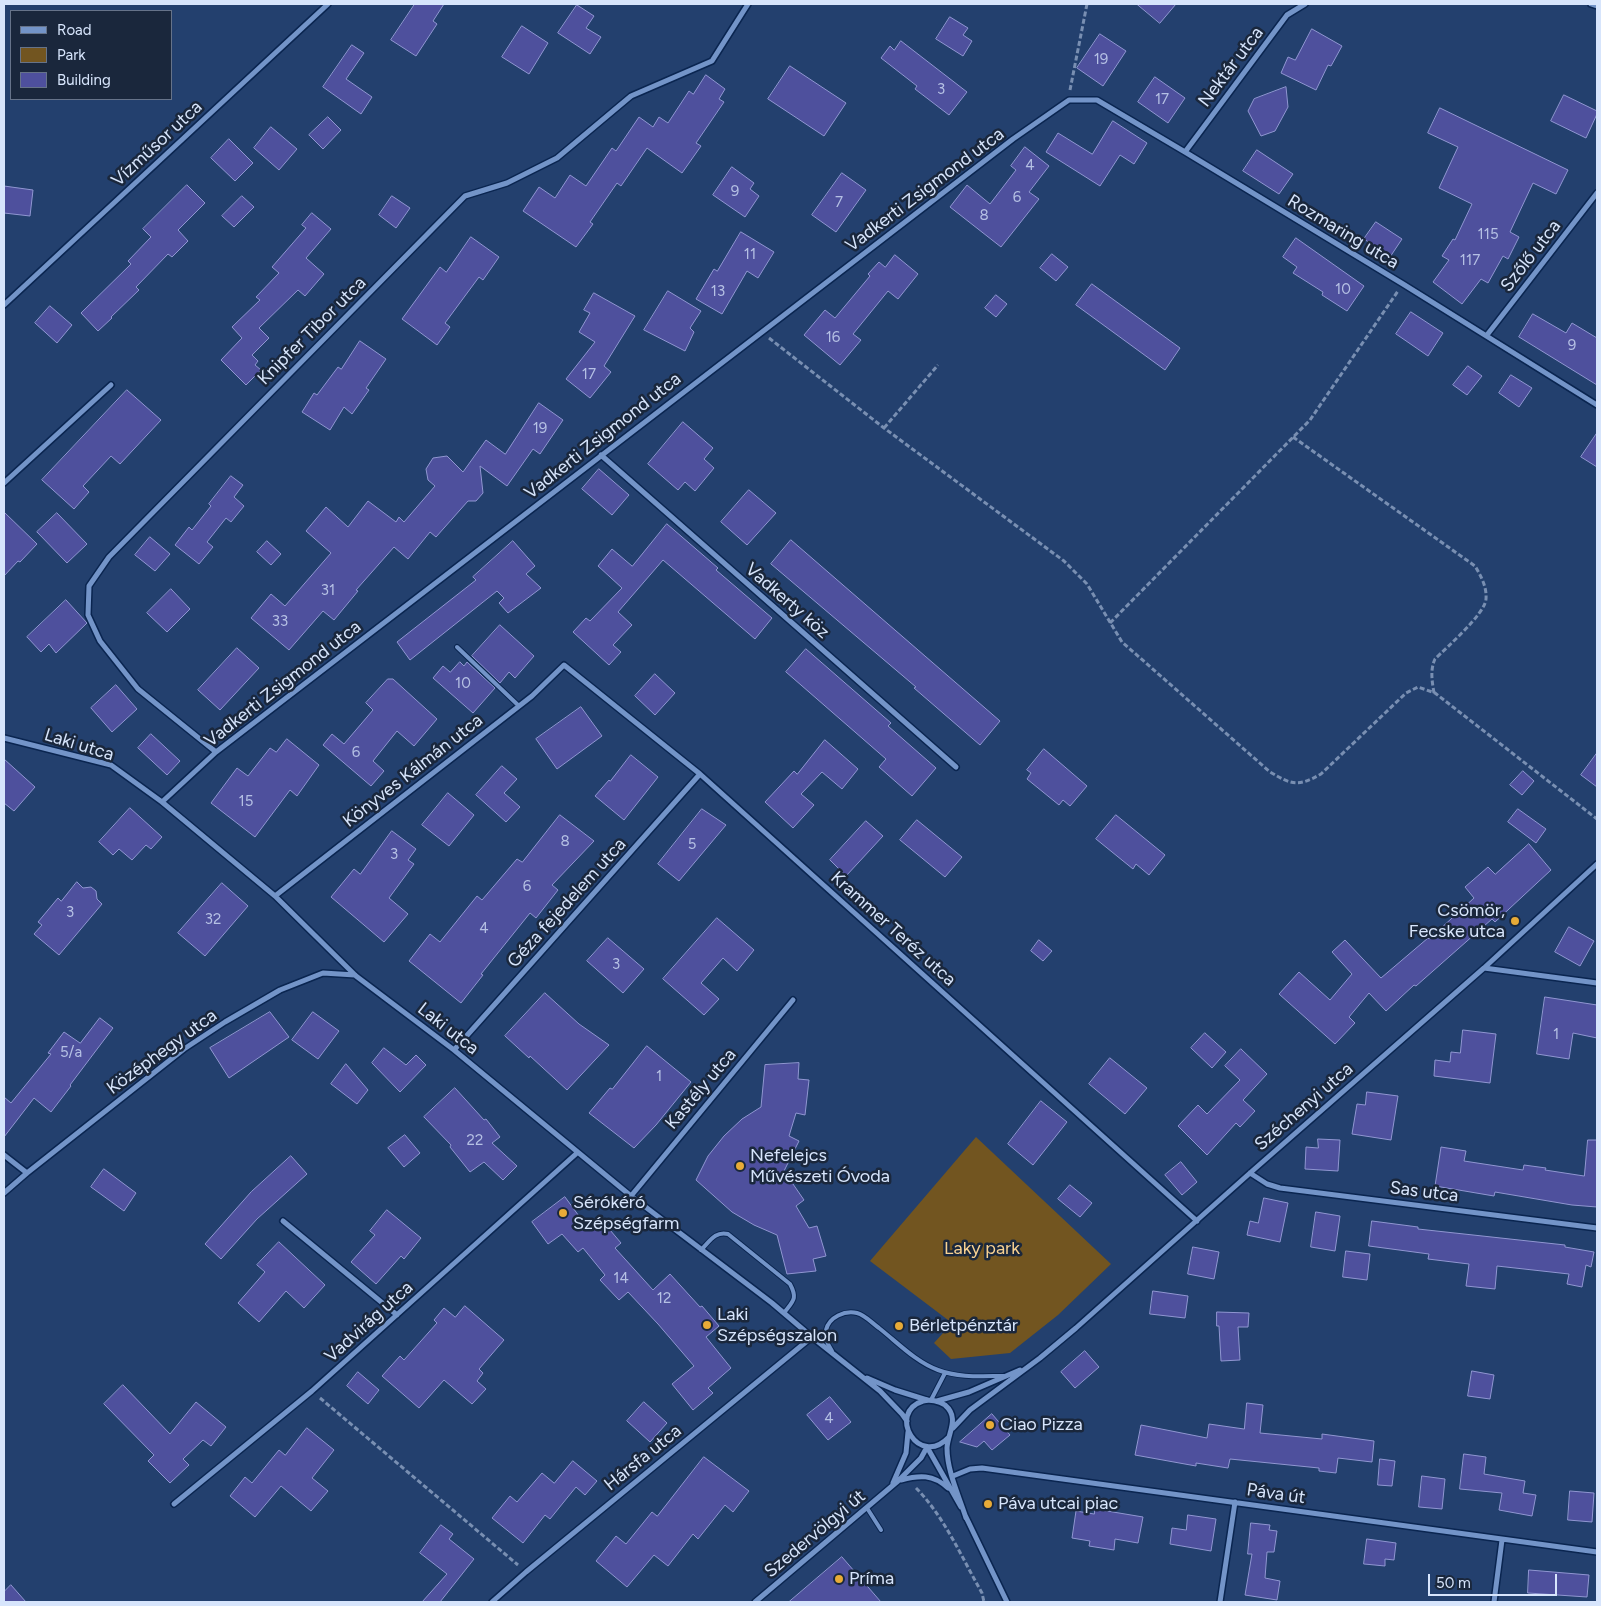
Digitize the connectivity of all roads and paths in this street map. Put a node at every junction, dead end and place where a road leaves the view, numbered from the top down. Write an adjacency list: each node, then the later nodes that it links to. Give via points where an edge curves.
1 (328, 4): 11 (street, Vízműsor utca)
2 (748, 4): 27 (street, Knipfer Tibor utca, via 712,61 631,96 557,158 507,183 465,196 109,557 89,586 88,615 100,641 138,689)
3 (1087, 4): 7 (path)
4 (1305, 4): 8 (street, Nektár utca, via 1287,15)
5 (1591, 4): 6 (street)
6 (1597, 6)
7 (1069, 100): 8 (street, Rozmaring utca, via 1097,100); 12 (street, Vadkerti Zsigmond utca)
8 (1185, 152): 10 (street, Rozmaring utca)
9 (1597, 193): 13 (street, Szőlő utca)
10 (1403, 284): 13 (street, Rozmaring utca); 18 (path, via 1310,420)
11 (4, 305)
12 (761, 332): 17 (path); 19 (street, Vadkerti Zsigmond utca)
13 (1486, 335): 16 (street, Rozmaring utca)
14 (938, 365): 17 (path)
15 (111, 385): 20 (street)
16 (1597, 405)
17 (884, 428): 21 (path, via 1064,561 1087,584)
18 (1293, 437): 21 (path); 24 (path, via 1475,566 1482,577 1486,601 1480,613 1432,666)
19 (601, 455): 27 (street, Vadkerti Zsigmond utca); 28 (street, Vadkerty köz)
20 (4, 483)
21 (1110, 624): 24 (path, via 1122,642 1270,772 1287,782 1306,782 1322,774 1406,693 1418,687)
22 (457, 647): 25 (lane)
23 (564, 665): 25 (street, Könyves Kálmán utca); 29 (street, Krammer Teréz utca)
24 (1435, 693): 31 (path)
25 (519, 706): 33 (street, Könyves Kálmán utca)
26 (4, 738): 30 (street, Laki utca, via 110,765)
27 (216, 752): 30 (street, Vadkerti Zsigmond utca)
28 (956, 767)
29 (700, 774): 38 (street, Géza fejedelem utca); 46 (street, Krammer Teréz utca)
30 (162, 802): 33 (street, Laki utca)
31 (1597, 819)
32 (1597, 864): 34 (street, Széchenyi utca)
33 (275, 896): 35 (street, Laki utca)
34 (1484, 968): 36 (street); 42 (street, Széchenyi utca)
35 (356, 976): 38 (street, Laki utca); 41 (street, Középhegy utca, via 323,973 280,990 225,1022)
36 (1597, 983)
37 (793, 1000): 44 (street, Kastély utca)
38 (454, 1050): 39 (street, Laki utca)
39 (577, 1153): 44 (street, Laki utca); 50 (street, Vadvirág utca)
40 (4, 1156): 41 (street)
41 (26, 1173): 43 (street, Középhegy utca)
42 (1250, 1173): 46 (street, Széchenyi utca); 47 (street, Sas utca, via 1280,1188)
43 (4, 1193)
44 (631, 1196): 48 (street, Laki utca)
45 (283, 1221): 50 (street)
46 (1197, 1221): 53 (street, Széchenyi utca)
47 (1597, 1228)
48 (702, 1250): 49 (street, Laki utca); 49 (lane, via 715,1235 728,1234 790,1284 795,1293 794,1300)
49 (784, 1313): 51 (street, Laki utca)
50 (397, 1315): 57 (street, Vadvirág utca)
51 (812, 1337): 52 (street, Laki utca); 76 (street, Hársfa utca)
52 (834, 1354): 54 (lane, via 826,1341 828,1324 843,1313 856,1313 922,1362); 55 (street, Laki utca)
53 (1027, 1368): 56 (street, Széchenyi utca); 60 (street, Széchenyi utca, via 970,1410)
54 (945, 1373): 56 (lane); 58 (lane)
55 (862, 1376): 58 (street, Laki utca, via 895,1390); 59 (street, Laki utca)
56 (1006, 1376): 58 (street, Széchenyi utca, via 969,1392)
57 (312, 1391): 70 (street, Vadvirág utca); 76 (path)
58 (932, 1400): 59 (street, via 912,1408); 60 (street, via 943,1404 951,1414)
59 (907, 1421): 61 (street)
60 (953, 1428): 62 (street)
61 (908, 1432): 63 (street, via 915,1442); 66 (street, Szedervölgyi út, via 906,1453)
62 (949, 1437): 63 (street, via 939,1445); 64 (street, via 948,1456)
63 (927, 1446): 65 (street, Szedervölgyi út, via 921,1458); 68 (street)
64 (953, 1476): 69 (street, Páva út, via 982,1468); 72 (street)
65 (898, 1481): 66 (street, Szedervölgyi út); 68 (street, Szedervölgyi út, via 929,1476)
66 (892, 1486): 71 (street, Szedervölgyi út)
67 (915, 1487): 79 (path, via 942,1524 982,1593)
68 (951, 1490): 72 (street)
69 (1235, 1502): 74 (street, Páva út); 81 (street)
70 (174, 1504)
71 (867, 1508): 73 (lane); 78 (street, Szedervölgyi út)
72 (966, 1518): 80 (street)
73 (881, 1530)
74 (1502, 1540): 75 (street, Páva út); 82 (street)
75 (1597, 1552)
76 (526, 1572): 77 (street, Hársfa utca)
77 (492, 1602)
78 (755, 1602)
79 (984, 1602)
80 (1007, 1602)
81 (1220, 1602)
82 (1494, 1602)

